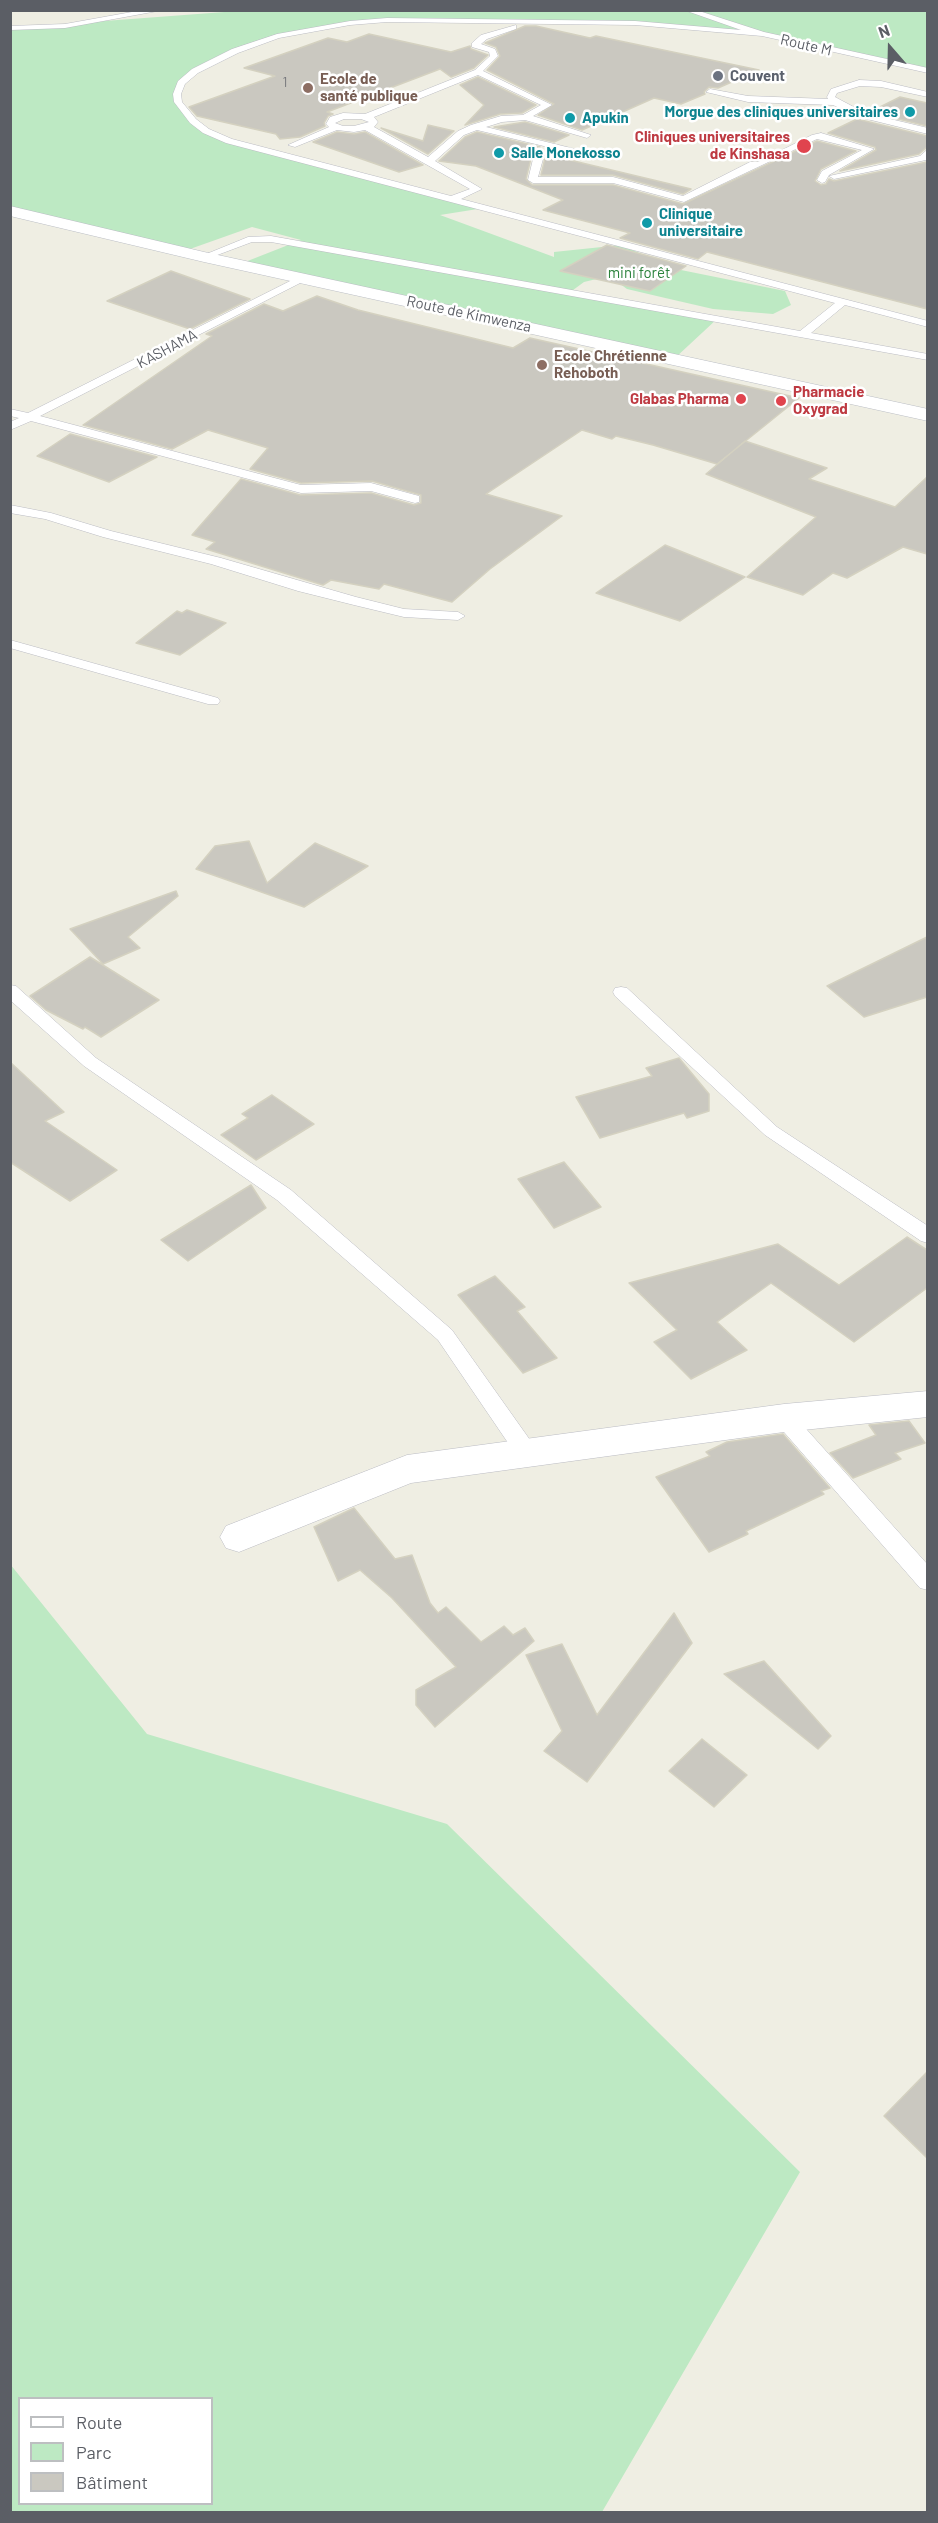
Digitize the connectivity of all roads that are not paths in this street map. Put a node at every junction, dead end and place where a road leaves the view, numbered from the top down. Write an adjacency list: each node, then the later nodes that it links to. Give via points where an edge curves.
1 (160, 10): 6 (lane, via 65,26)
2 (402, 10): 4 (lane)
3 (687, 10): 7 (lane, Route M)
4 (387, 20): 5 (lane); 24 (lane, via 324,26 257,42 195,71 181,83 178,102 206,131 229,141)
5 (527, 22): 7 (lane, via 644,23); 9 (lane, via 484,37 475,45 492,51 494,56)
6 (10, 28)
7 (762, 34): 8 (lane, Route M)
8 (927, 71)
9 (478, 72): 13 (lane, via 548,105); 14 (lane)
10 (710, 92): 12 (lane, via 748,99)
11 (927, 95): 12 (lane, via 859,83 834,91)
12 (834, 102): 17 (lane, via 862,115)
13 (525, 117): 16 (lane, via 501,118); 19 (lane, via 586,135)
14 (366, 122): 15 (lane); 15 (lane, via 338,117 330,122); 23 (lane)
15 (337, 128): 18 (lane)
16 (474, 128): 19 (lane); 23 (lane, via 455,137)
17 (927, 132)
18 (292, 145)
19 (557, 146): 20 (lane)
20 (598, 156)
21 (927, 156): 22 (lane, via 824,177 870,149 814,137 684,199 613,180 536,181 532,179)
22 (538, 159)
23 (429, 161): 24 (lane, via 477,189)
24 (450, 200): 28 (lane)
25 (15, 215): 26 (street, Route de Kimwenza)
26 (204, 257): 27 (street, Route de Kimwenza); 30 (lane, via 251,239 271,239)
27 (302, 278): 33 (street, Route de Kimwenza); 34 (lane, KASHAMA)
28 (843, 302): 29 (lane); 30 (lane)
29 (927, 324)
30 (803, 334): 31 (lane)
31 (927, 357)
32 (10, 412): 34 (lane)
33 (927, 415)
34 (30, 416): 35 (lane, KASHAMA); 36 (lane, via 301,489 371,487)
35 (10, 428)
36 (415, 499)
37 (10, 509): 38 (lane, via 404,613)
38 (458, 616)
39 (10, 644): 40 (lane)
40 (213, 700)
41 (10, 990): 46 (lane, via 90,1062 284,1195 445,1335)
42 (621, 992): 43 (lane, via 771,1131)
43 (927, 1236)
44 (927, 1404): 45 (street)
45 (784, 1418): 46 (street); 48 (lane)
46 (527, 1453): 47 (street, via 406,1469)
47 (239, 1537)
48 (927, 1581)

